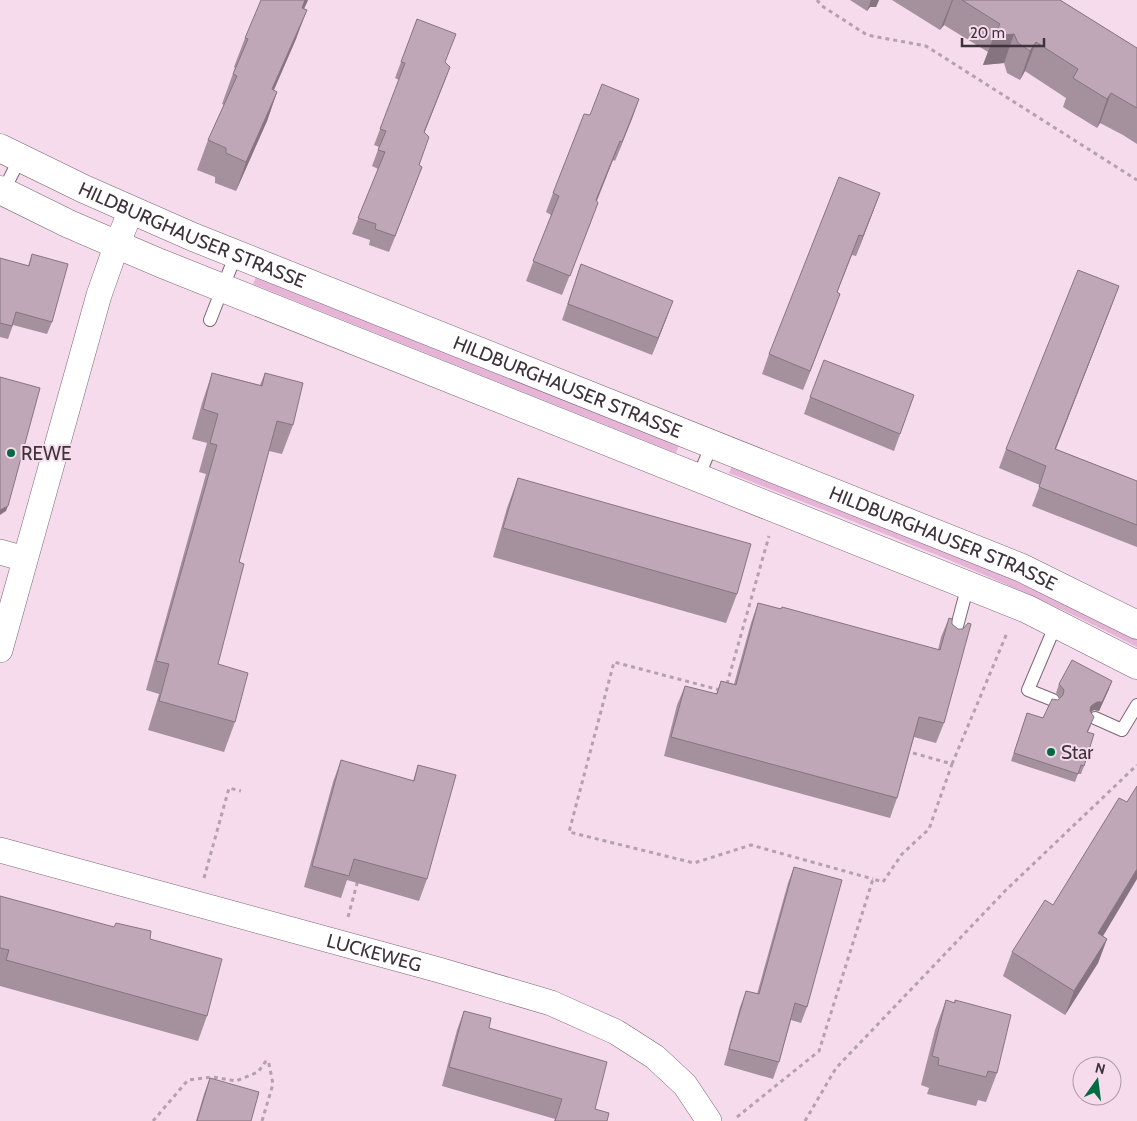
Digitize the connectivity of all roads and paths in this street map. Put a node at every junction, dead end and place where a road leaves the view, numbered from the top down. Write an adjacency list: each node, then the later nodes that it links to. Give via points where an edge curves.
1 (818, 0): 3 (path, via 822,6 867,35 926,46)
2 (10, 153): 4 (lane); 5 (main road, HILDBURGHAUSER STRASSE)
3 (1137, 180)
4 (2, 191): 6 (main road, HILDBURGHAUSER STRASSE)
5 (131, 211): 6 (street); 7 (main road, HILDBURGHAUSER STRASSE)
6 (116, 244): 8 (main road, HILDBURGHAUSER STRASSE); 14 (street)
7 (236, 254): 8 (lane); 10 (main road, HILDBURGHAUSER STRASSE)
8 (222, 288): 9 (lane); 11 (main road, HILDBURGHAUSER STRASSE)
9 (210, 320)
10 (712, 444): 11 (lane); 17 (main road, HILDBURGHAUSER STRASSE, via 1022,568)
11 (698, 478): 15 (main road, HILDBURGHAUSER STRASSE)
12 (769, 536): 32 (path, via 724,692 614,662 569,832 694,863 751,845)
13 (0, 552): 14 (street)
14 (26, 560): 20 (street)
15 (968, 585): 16 (main road, HILDBURGHAUSER STRASSE); 19 (lane)
16 (1056, 624): 21 (main road, HILDBURGHAUSER STRASSE); 22 (lane, via 1028,690)
17 (1137, 625)
18 (1007, 633): 26 (path)
19 (953, 640)
20 (0, 650)
21 (1137, 665)
22 (1052, 700)
23 (1137, 705): 24 (lane, via 1122,730)
24 (1095, 718)
25 (904, 750): 26 (path)
26 (952, 764): 32 (path, via 928,829 902,854 883,882)
27 (1137, 766): 38 (path, via 1006,890 836,1068)
28 (241, 791): 31 (path, via 229,788)
29 (0, 850): 37 (street, LUCKEWEG, via 551,1003 616,1032 655,1057 685,1085)
30 (361, 871): 33 (path)
31 (204, 879)
32 (873, 879): 34 (path, via 819,1050)
33 (348, 918)
34 (737, 1117)
35 (154, 1121): 36 (path, via 188,1080 213,1077 236,1081 258,1072 268,1058 273,1084)
36 (262, 1121)
37 (709, 1121)
38 (805, 1121)

